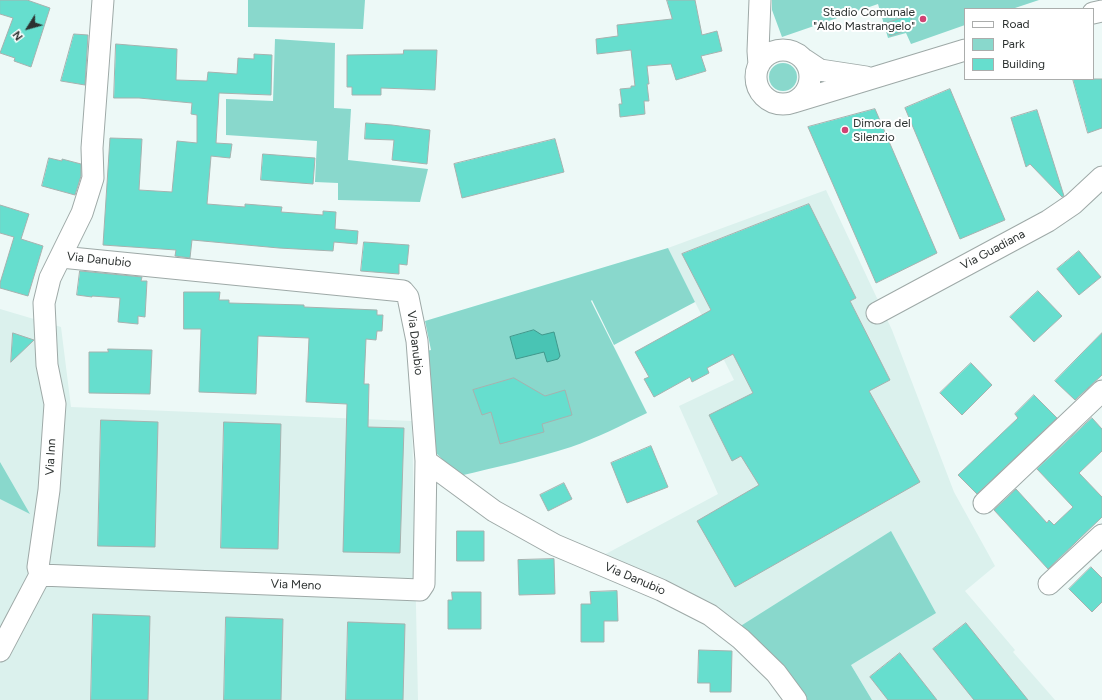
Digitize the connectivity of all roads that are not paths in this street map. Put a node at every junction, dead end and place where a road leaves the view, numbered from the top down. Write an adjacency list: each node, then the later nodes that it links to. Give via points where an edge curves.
1 (103, 0): 10 (street, Via Danubio, via 92,148 93,178 82,213)
2 (760, 5): 3 (street, via 764,23); 6 (street)
3 (779, 50): 5 (street, via 793,51); 6 (street, via 771,52)
4 (964, 50): 7 (street)
5 (805, 60): 7 (street, via 820,70); 8 (street, via 809,67 810,83 801,97)
6 (759, 65): 8 (street, via 756,78 761,92 776,102)
7 (873, 78): 8 (street)
8 (794, 102)
9 (1102, 177): 11 (street, Via Guadiana, via 1048,221)
10 (61, 256): 13 (street, Via Danubio, via 403,291 408,297 417,340); 16 (street, Via Inn, via 50,278 44,303 46,365 55,404 49,490 38,567)
11 (877, 313)
12 (1102, 391): 14 (street)
13 (426, 461): 16 (street, Via Meno, via 424,584 420,590); 19 (street, Via Danubio, via 494,511 555,545 661,590 710,615 741,639 776,673)
14 (984, 503)
15 (1102, 535): 17 (street)
16 (40, 575): 18 (street, Via Inn)
17 (1049, 584)
18 (0, 652)
19 (796, 700)

